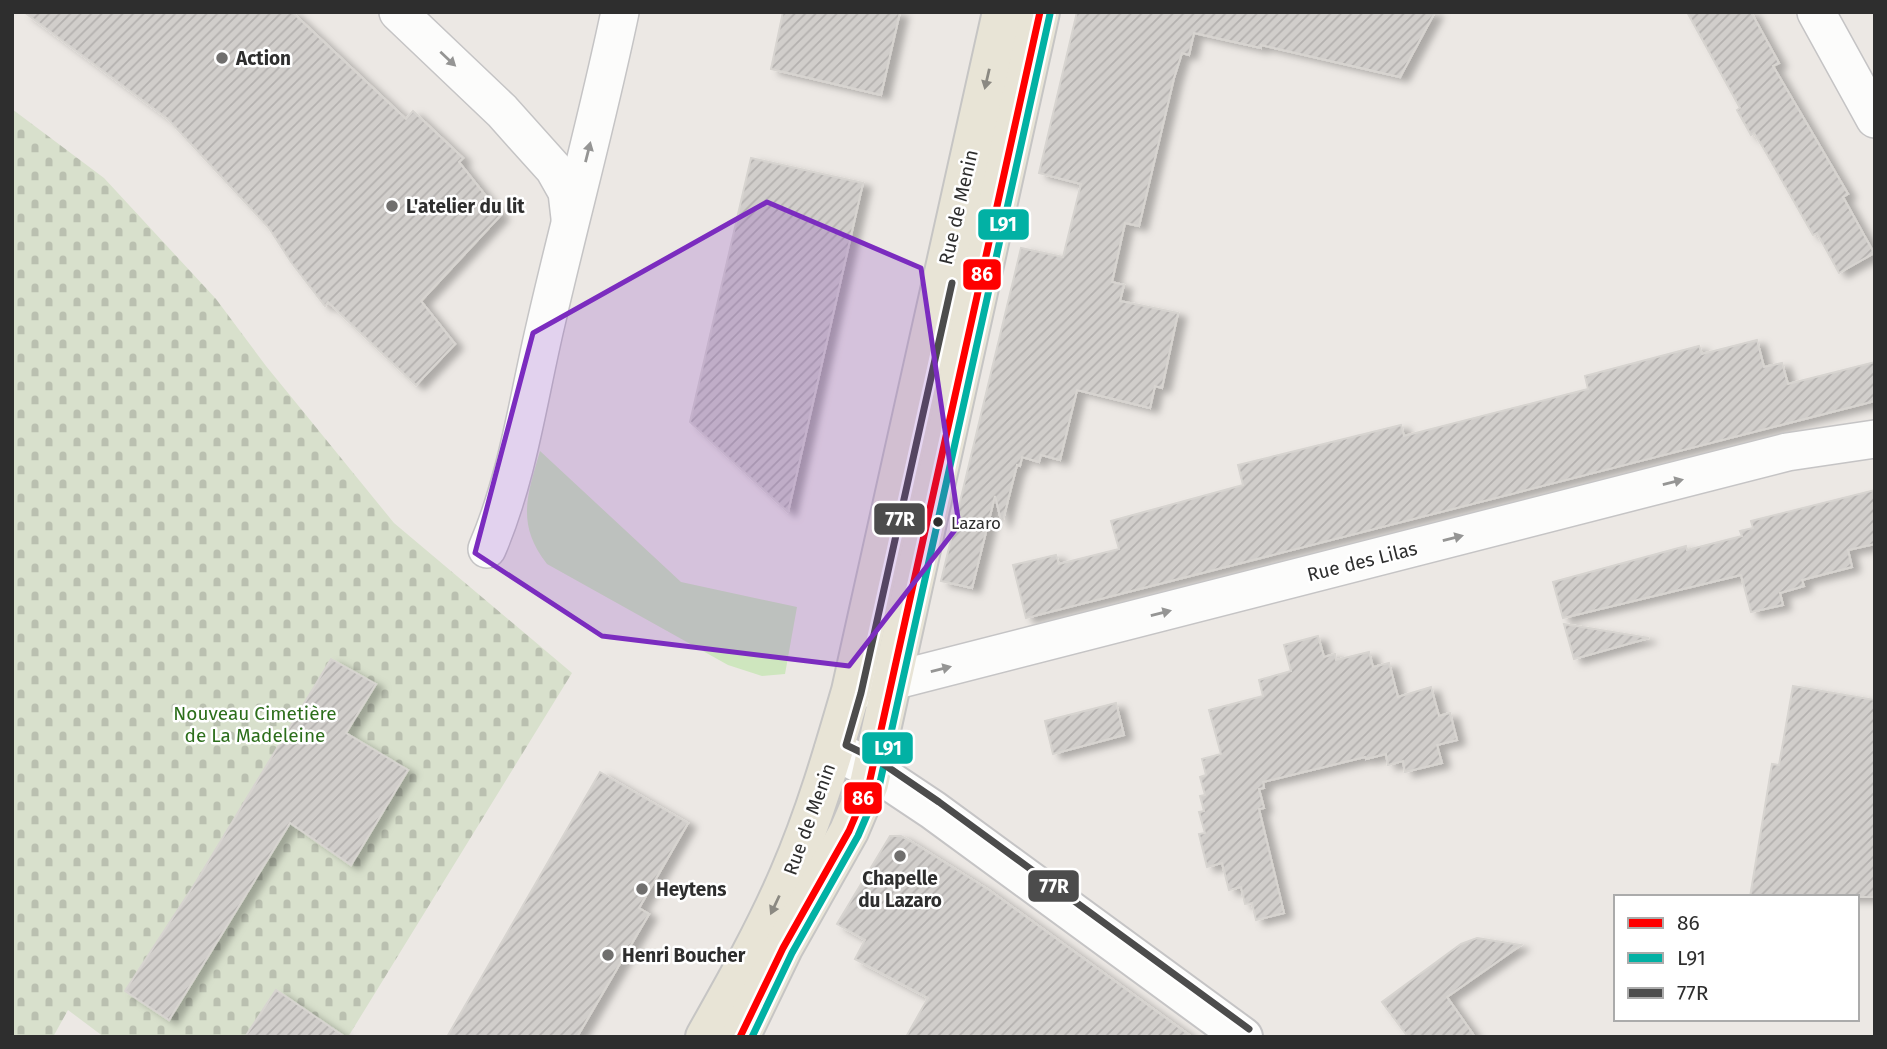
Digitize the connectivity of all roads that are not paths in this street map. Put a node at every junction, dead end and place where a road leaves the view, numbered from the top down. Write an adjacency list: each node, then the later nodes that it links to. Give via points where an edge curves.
1 (398, 12): 7 (street, one-way to 7, via 502,111 554,169 566,192)
2 (620, 12): 7 (street, one-way to 2)
3 (1002, 12): 11 (main road, Rue de Menin, one-way to 11)
4 (1040, 12): 10 (main road, Rue de Menin)
5 (1816, 12): 6 (street)
6 (1875, 119)
7 (570, 218): 9 (street, via 511,486)
8 (1875, 439): 10 (street, Rue des Lilas, one-way to 8, via 1787,453)
9 (487, 549)
10 (892, 681): 11 (street, Rue des Lilas); 13 (main road, Rue de Menin)
11 (851, 691): 12 (main road, Rue de Menin)
12 (834, 750): 13 (street); 14 (main road, Rue de Menin, one-way to 14, via 789,875)
13 (873, 770): 15 (main road, Rue de Menin, via 849,831 783,948); 16 (street)
14 (705, 1037)
15 (740, 1037)
16 (1243, 1037)

